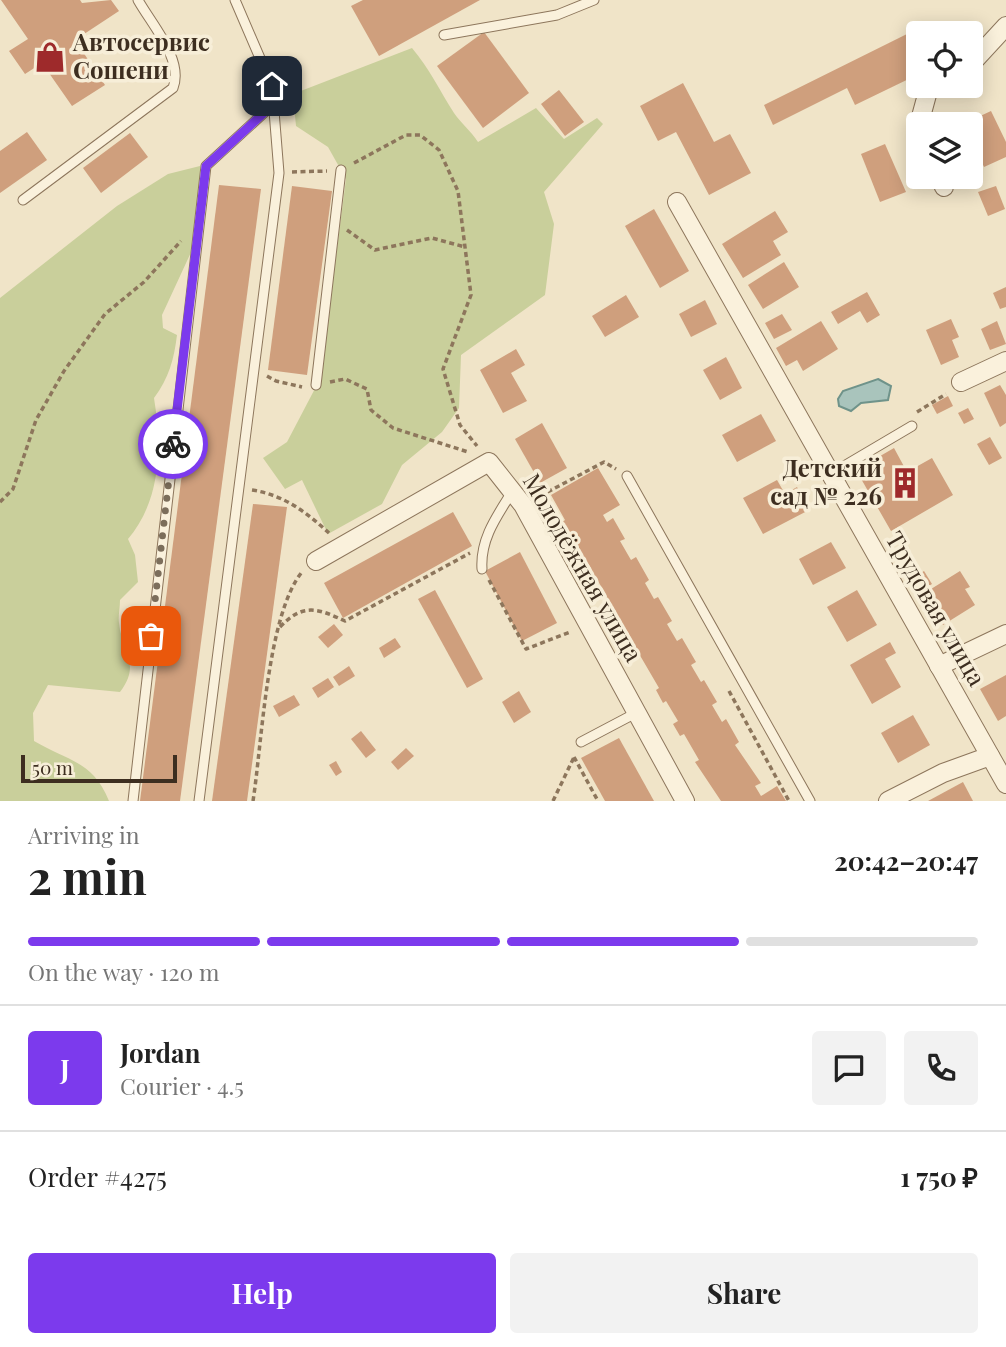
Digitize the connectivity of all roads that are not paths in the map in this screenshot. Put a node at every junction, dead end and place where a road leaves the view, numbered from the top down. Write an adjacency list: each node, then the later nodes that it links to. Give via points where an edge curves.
1 (138, 0): 9 (lane, via 173,60 177,77 173,89)
2 (235, 0): 7 (lane)
3 (594, 0): 5 (lane, via 557,15)
4 (1006, 26): 6 (street)
5 (444, 35)
6 (983, 51)
7 (272, 86): 26 (lane, via 267,110 206,166); 27 (lane, via 279,173)
8 (341, 170): 13 (lane)
9 (23, 200)
10 (677, 202): 15 (street, Трудовая улица)
11 (1006, 361): 12 (street)
12 (961, 382)
13 (316, 385)
14 (912, 426): 15 (lane)
15 (829, 475): 21 (street, Трудовая улица)
16 (627, 476): 29 (lane)
17 (517, 498): 18 (street, Молодёжная улица, via 489,462); 19 (lane, via 491,526); 22 (street, Молодёжная улица)
18 (316, 561)
19 (482, 569)
20 (1006, 634): 21 (street)
21 (939, 666): 24 (street, Трудовая улица)
22 (636, 713): 23 (lane); 28 (street, Молодёжная улица)
23 (581, 742)
24 (990, 756): 25 (street, Трудовая улица); 30 (street, via 943,773)
25 (1006, 784)
26 (133, 801)
27 (200, 801)
28 (685, 801)
29 (810, 801)
30 (890, 801)

